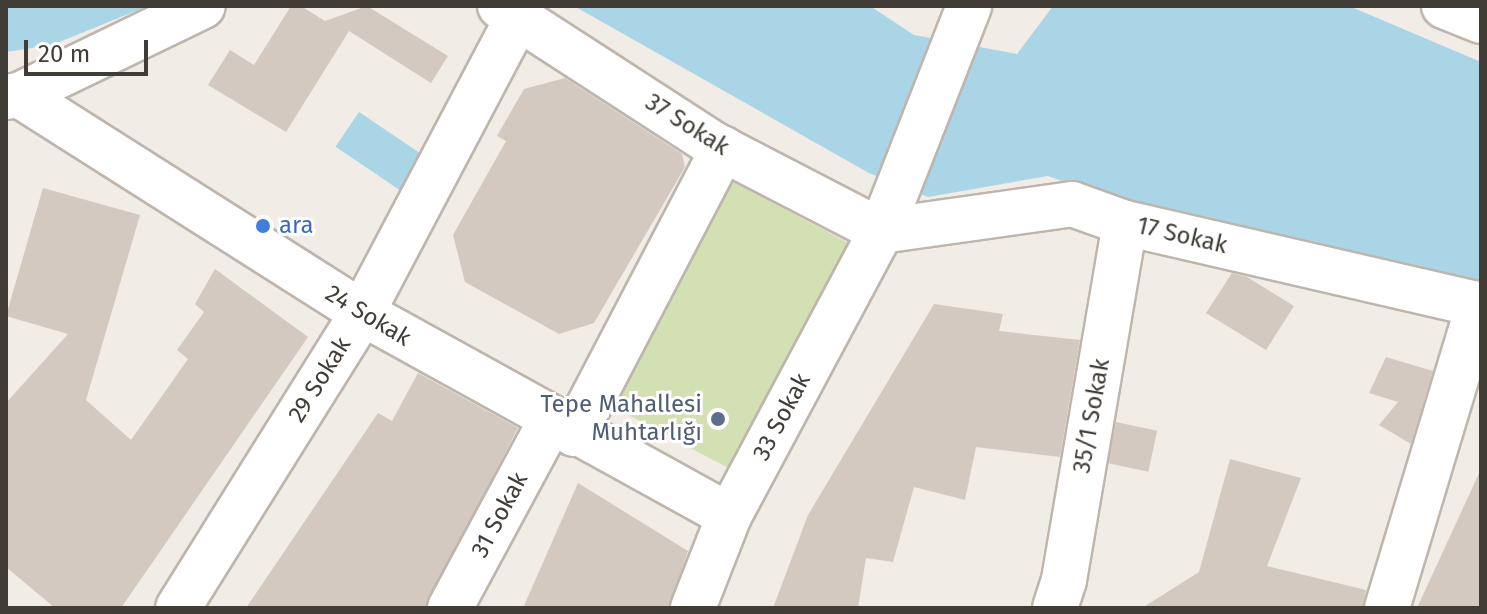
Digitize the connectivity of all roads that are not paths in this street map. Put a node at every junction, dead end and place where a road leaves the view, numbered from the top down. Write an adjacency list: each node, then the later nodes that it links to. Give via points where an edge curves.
1 (203, 6): 6 (street)
2 (1444, 6): 5 (street)
3 (509, 12): 7 (street, 37 Sokak); 11 (street, 29 Sokak)
4 (966, 13): 8 (street, 33 Sokak)
5 (1481, 21)
6 (13, 96): 11 (street, 24 Sokak)
7 (723, 149): 8 (street, 37 Sokak); 12 (street, 31 Sokak)
8 (887, 215): 9 (street, 17 Sokak, via 1072,204); 13 (street, 33 Sokak)
9 (1125, 223): 10 (street, 17 Sokak); 17 (street, 35/1 Sokak)
10 (1480, 304): 18 (street)
11 (362, 313): 12 (street, 24 Sokak); 14 (street, 29 Sokak)
12 (562, 428): 13 (street, 24 Sokak); 15 (street, 31 Sokak)
13 (729, 516): 16 (street, 33 Sokak)
14 (178, 608)
15 (450, 608)
16 (693, 608)
17 (1055, 608)
18 (1387, 608)

